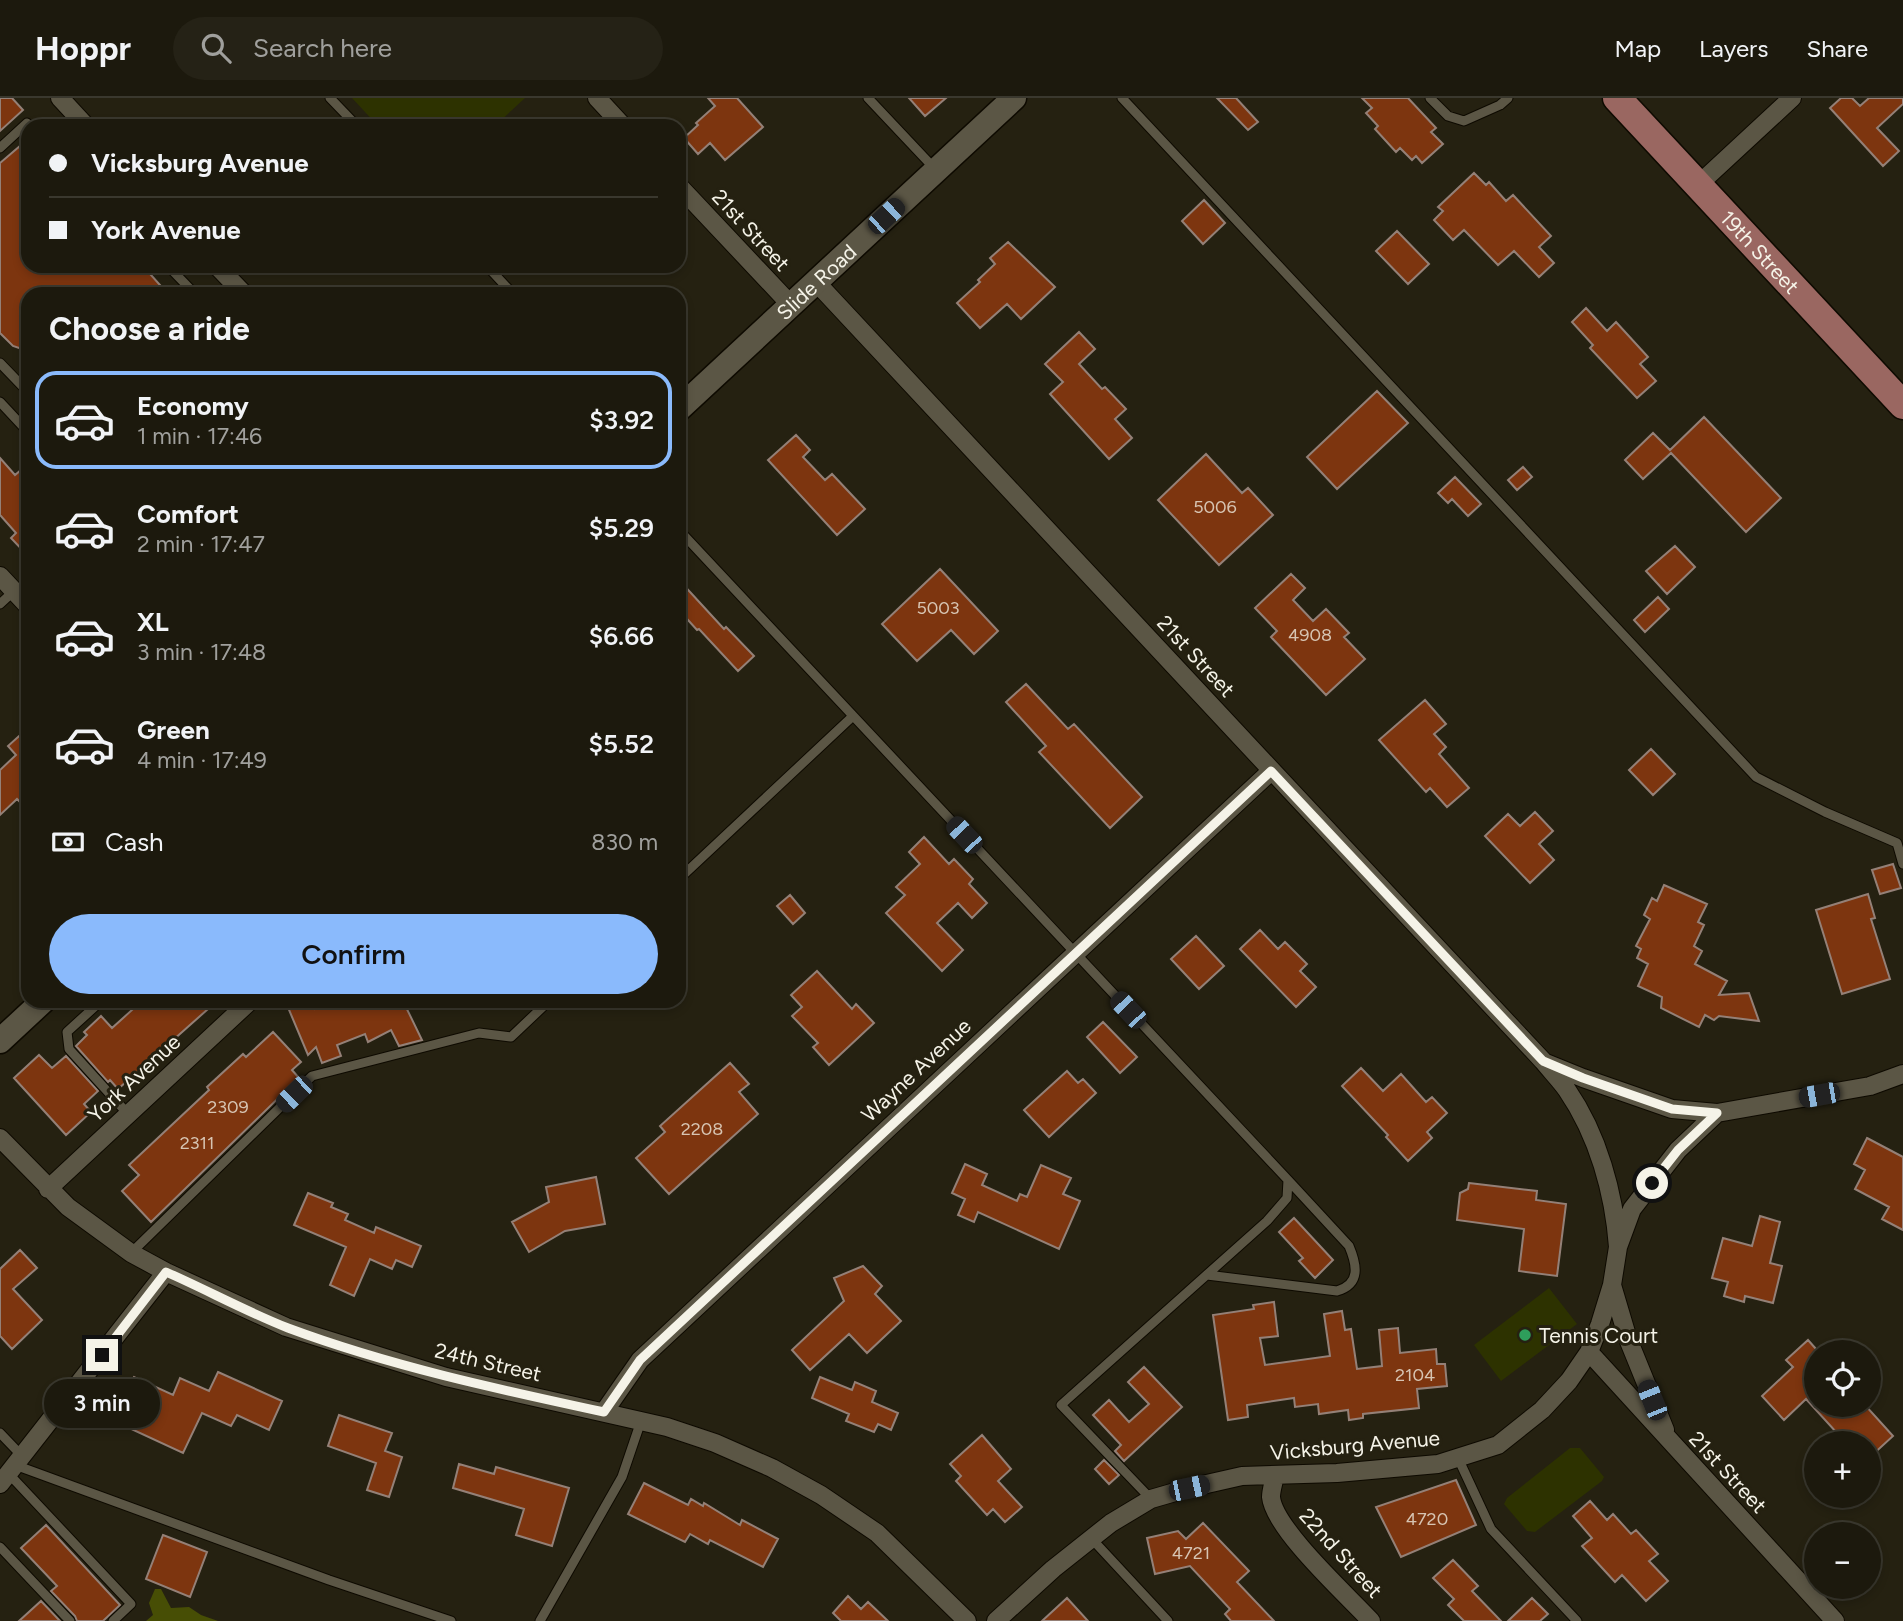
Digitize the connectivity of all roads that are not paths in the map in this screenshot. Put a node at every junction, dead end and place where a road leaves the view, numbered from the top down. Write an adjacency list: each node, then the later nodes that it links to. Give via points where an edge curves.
1 (60, 98): 11 (street)
2 (330, 98): 12 (lane)
3 (597, 98): 13 (street)
4 (868, 98): 16 (lane)
5 (1122, 98): 40 (lane, via 1756,777 1897,843)
6 (1430, 98): 7 (lane, via 1448,116 1464,121)
7 (1508, 98)
8 (1617, 98): 17 (main road, 19th Street)
9 (1792, 98): 17 (street)
10 (1003, 101): 16 (main road, Slide Road)
11 (80, 119)
12 (350, 119)
13 (616, 119)
14 (21, 129): 15 (lane)
15 (0, 148)
16 (936, 170): 22 (main road, Slide Road)
17 (1698, 185): 31 (main road, 19th Street)
18 (686, 193): 26 (street, 21st Street)
19 (175, 273): 23 (lane)
20 (224, 273): 24 (street)
21 (494, 273): 25 (lane)
22 (816, 282): 26 (main road, Slide Road); 39 (street, 21st Street)
23 (188, 287)
24 (238, 287)
25 (506, 287)
26 (791, 305): 30 (main road, Slide Road)
27 (0, 363): 28 (lane)
28 (21, 386)
29 (0, 402): 32 (lane)
30 (686, 402)
31 (1903, 405)
32 (21, 424)
33 (686, 537): 38 (lane)
34 (0, 576): 35 (street)
35 (14, 591): 36 (street); 37 (lane)
36 (21, 598)
37 (0, 604)
38 (853, 716): 41 (lane); 42 (lane)
39 (1271, 771): 42 (street, Wayne Avenue); 48 (street, 21st Street)
40 (1903, 864)
41 (686, 872)
42 (1074, 954): 53 (lane); 61 (street, Wayne Avenue, via 640,1360)
43 (35, 1008): 47 (main road)
44 (93, 1008): 51 (lane, via 67,1032 69,1049)
45 (242, 1008): 51 (street, York Avenue)
46 (542, 1008): 56 (lane, via 511,1037 479,1033 312,1076)
47 (0, 1041)
48 (1543, 1061): 50 (street, 21st Street, via 1672,1109); 55 (street, 21st Street, via 1567,1090 1602,1162 1616,1211)
49 (1903, 1074): 50 (street, via 1870,1086)
50 (1717, 1113): 55 (street, Vicksburg Avenue, via 1678,1150 1632,1209)
51 (128, 1114): 54 (street, York Avenue)
52 (0, 1138): 54 (street, 24th Street)
53 (1287, 1180): 58 (lane, via 1287,1198 1267,1222); 58 (lane, via 1349,1246 1356,1273 1353,1281 1337,1291)
54 (48, 1189): 56 (street, 24th Street)
55 (1618, 1247): 59 (street, Vicksburg Avenue)
56 (131, 1253): 57 (street, 24th Street)
57 (166, 1272): 61 (street, 24th Street, via 286,1327 356,1351 446,1377); 66 (street)
58 (1207, 1275): 68 (lane, via 1061,1405)
59 (1612, 1285): 60 (street, Vicksburg Avenue); 64 (street, via 1628,1339)
60 (1589, 1352): 64 (street, 21st Street); 65 (street, Vicksburg Avenue, via 1569,1381 1517,1432 1498,1445)
61 (604, 1412): 62 (street, 24th Street)
62 (641, 1420): 74 (lane, via 622,1477); 75 (street, 24th Street, via 715,1443 821,1495 877,1533)
63 (0, 1433): 66 (lane)
64 (1670, 1443): 80 (street, 21st Street)
65 (1458, 1458): 67 (street, Vicksburg Avenue, via 1337,1474); 79 (lane, via 1490,1529)
66 (11, 1470): 72 (lane, via 131,1604); 73 (lane)
67 (1275, 1475): 68 (street, Vicksburg Avenue, via 1242,1476); 78 (street, 22nd Street, via 1271,1497 1291,1536)
68 (1151, 1499): 69 (street, Vicksburg Avenue)
69 (1091, 1538): 76 (street, Vicksburg Avenue); 77 (lane)
70 (0, 1547): 71 (lane)
71 (70, 1621)
72 (113, 1621)
73 (451, 1621)
74 (541, 1621)
75 (967, 1621)
76 (996, 1621)
77 (1168, 1621)
78 (1371, 1621)
79 (1577, 1621)
80 (1835, 1621)

